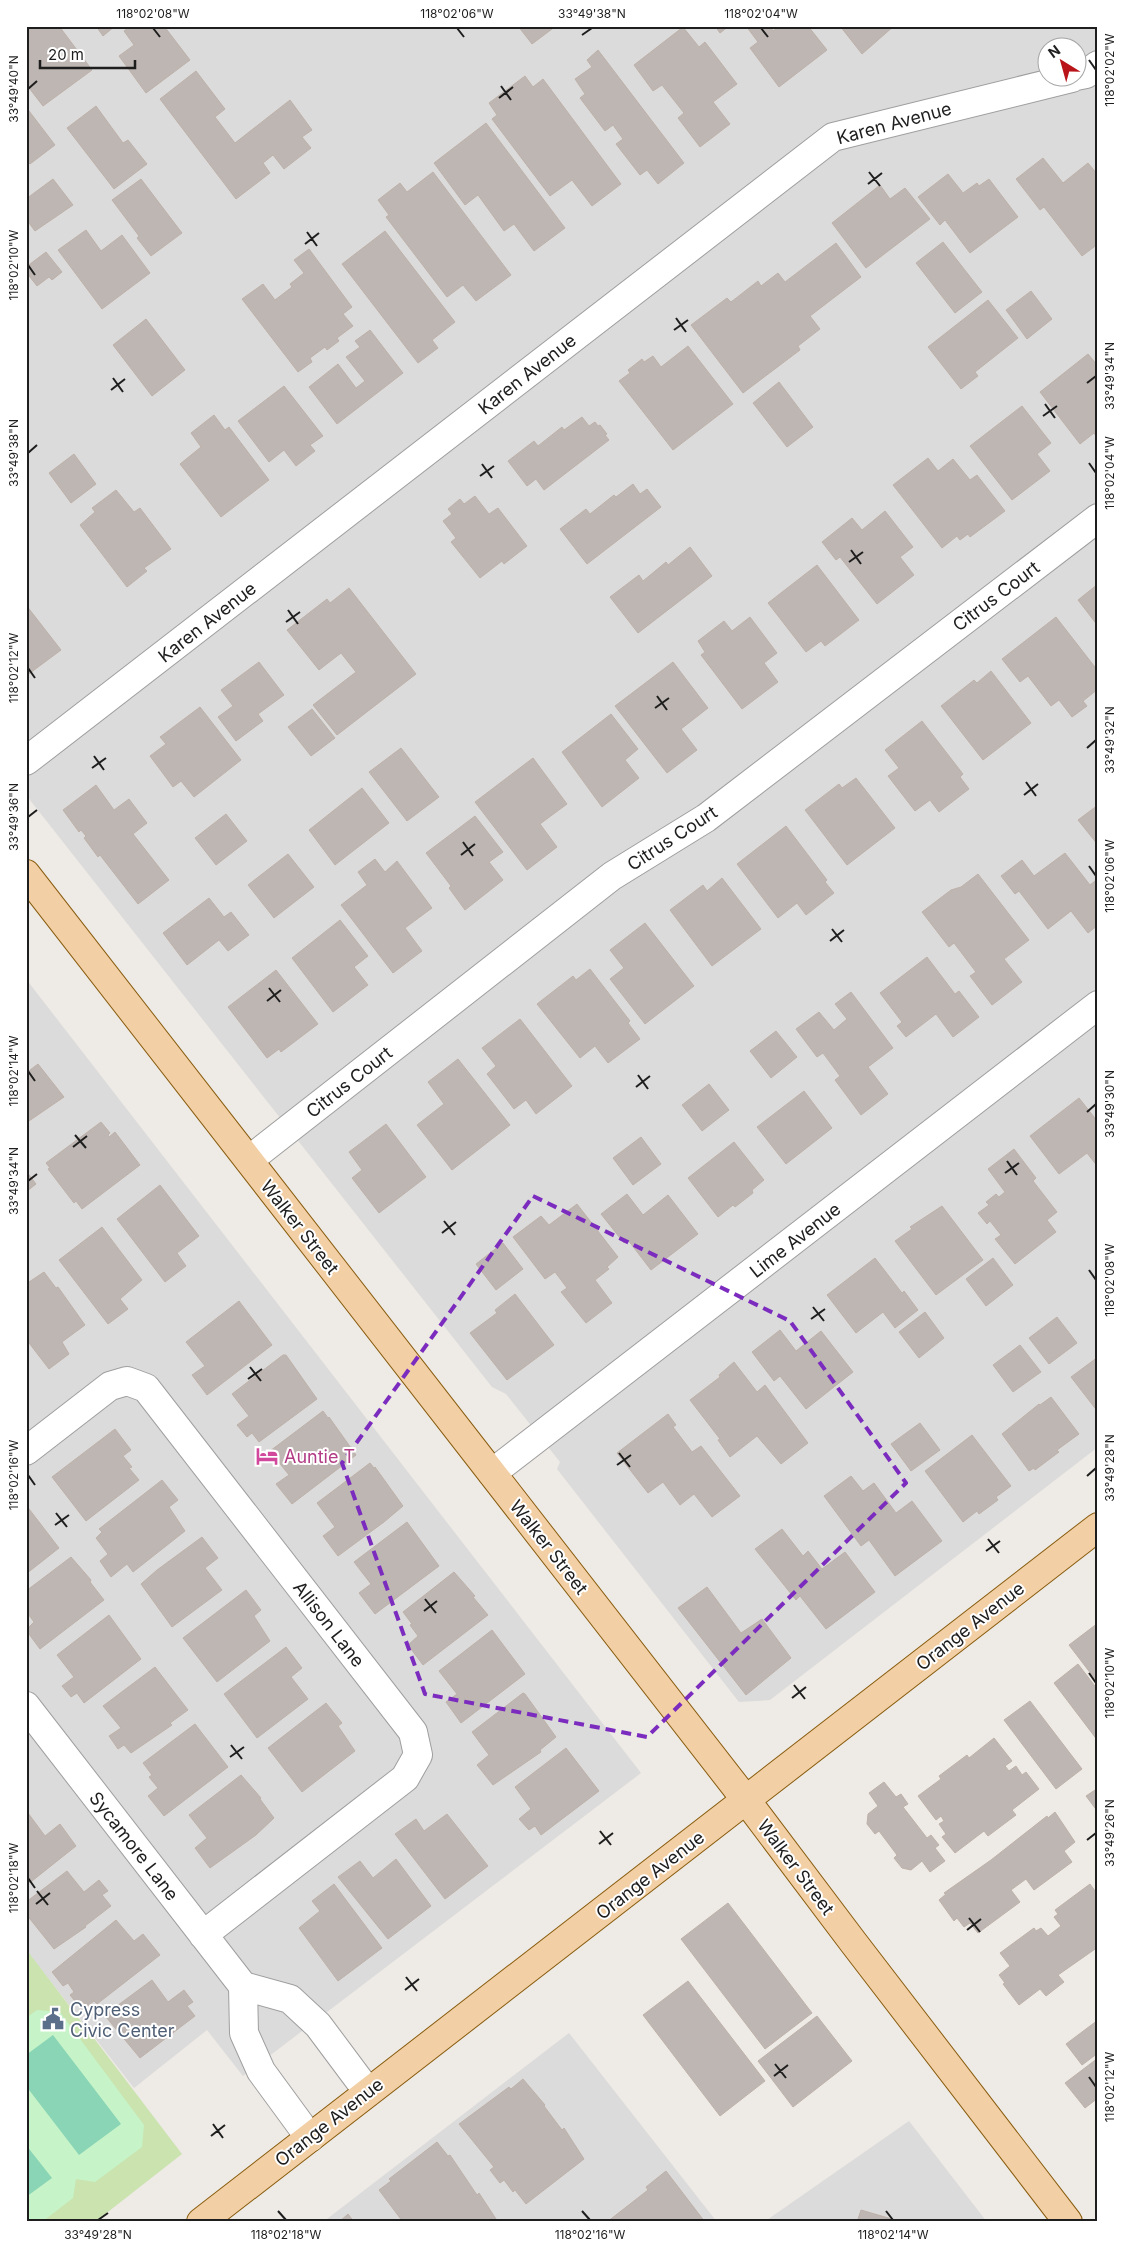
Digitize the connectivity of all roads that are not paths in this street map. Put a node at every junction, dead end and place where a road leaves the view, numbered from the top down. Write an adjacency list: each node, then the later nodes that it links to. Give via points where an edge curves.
1 (1098, 65): 2 (street)
2 (1086, 74)
3 (1036, 87): 5 (street, Karen Avenue, via 832,137)
4 (1098, 518): 8 (street, Citrus Court, via 706,818 612,876)
5 (26, 761)
6 (26, 874): 8 (main road, Walker Street)
7 (1098, 1005): 10 (street, Lime Avenue)
8 (248, 1160): 10 (main road, Walker Street)
9 (26, 1450): 14 (street, Allison Lane, via 110,1386 127,1381 146,1388 413,1732 418,1755 405,1778)
10 (492, 1473): 13 (main road, Walker Street)
11 (1098, 1527): 13 (main road, Orange Avenue)
12 (26, 1706): 14 (street, Sycamore Lane)
13 (746, 1800): 16 (main road, Orange Avenue); 19 (main road, Walker Street)
14 (203, 1935): 15 (street, Sycamore Lane)
15 (243, 1986): 16 (street, via 290,1999 318,2025); 17 (street, via 244,2033 261,2071)
16 (368, 2092): 17 (main road, Orange Avenue)
17 (310, 2138): 18 (main road, Orange Avenue)
18 (201, 2222)
19 (1068, 2222)

